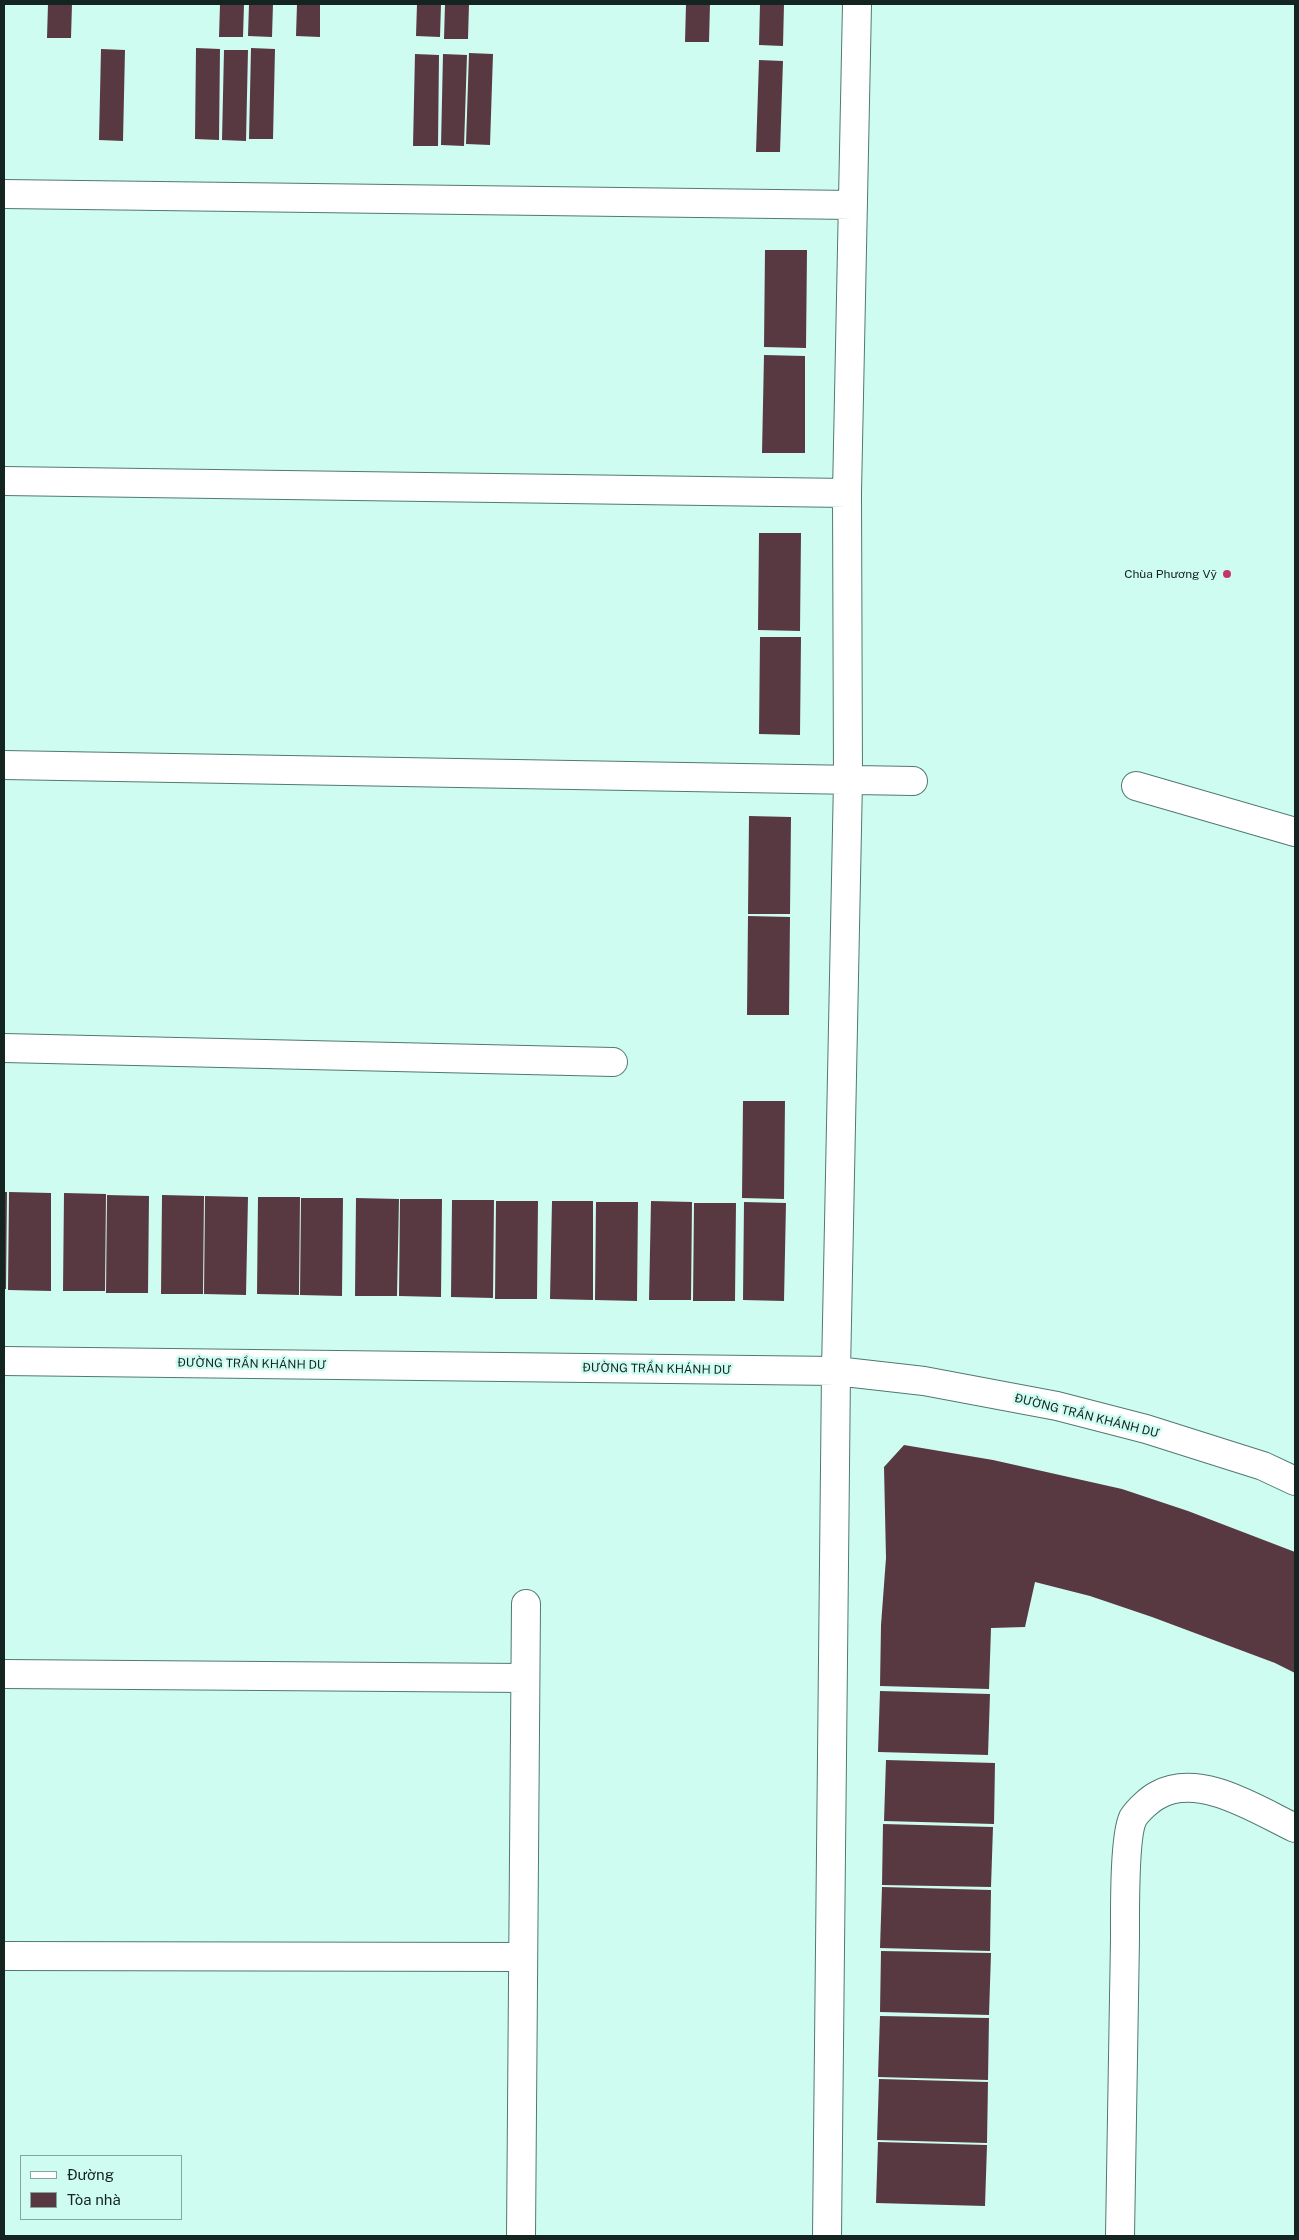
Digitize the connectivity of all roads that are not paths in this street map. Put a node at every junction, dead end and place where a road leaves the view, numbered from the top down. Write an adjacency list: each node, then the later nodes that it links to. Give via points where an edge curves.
1 (857, 4): 3 (street)
2 (4, 194): 3 (street)
3 (852, 206): 5 (street)
4 (4, 481): 5 (street)
5 (847, 493): 7 (street)
6 (4, 765): 7 (street)
7 (848, 780): 8 (street); 14 (street)
8 (913, 780)
9 (1136, 786): 10 (street)
10 (1295, 832)
11 (4, 1048): 12 (street)
12 (613, 1062)
13 (4, 1361): 14 (street, ĐƯỜNG TRẦN KHÁNH DƯ)
14 (836, 1371): 15 (street, ĐƯỜNG TRẦN KHÁNH DƯ, via 924,1381 1057,1406 1254,1463); 23 (street)
15 (1295, 1481)
16 (526, 1604): 18 (street)
17 (4, 1674): 18 (street)
18 (524, 1678): 21 (street)
19 (1295, 1828): 24 (street, via 1221,1794 1189,1786 1158,1794 1133,1818 1128,1846 1125,1909)
20 (4, 1956): 21 (street)
21 (522, 1957): 22 (street)
22 (521, 2236)
23 (826, 2236)
24 (1120, 2236)

